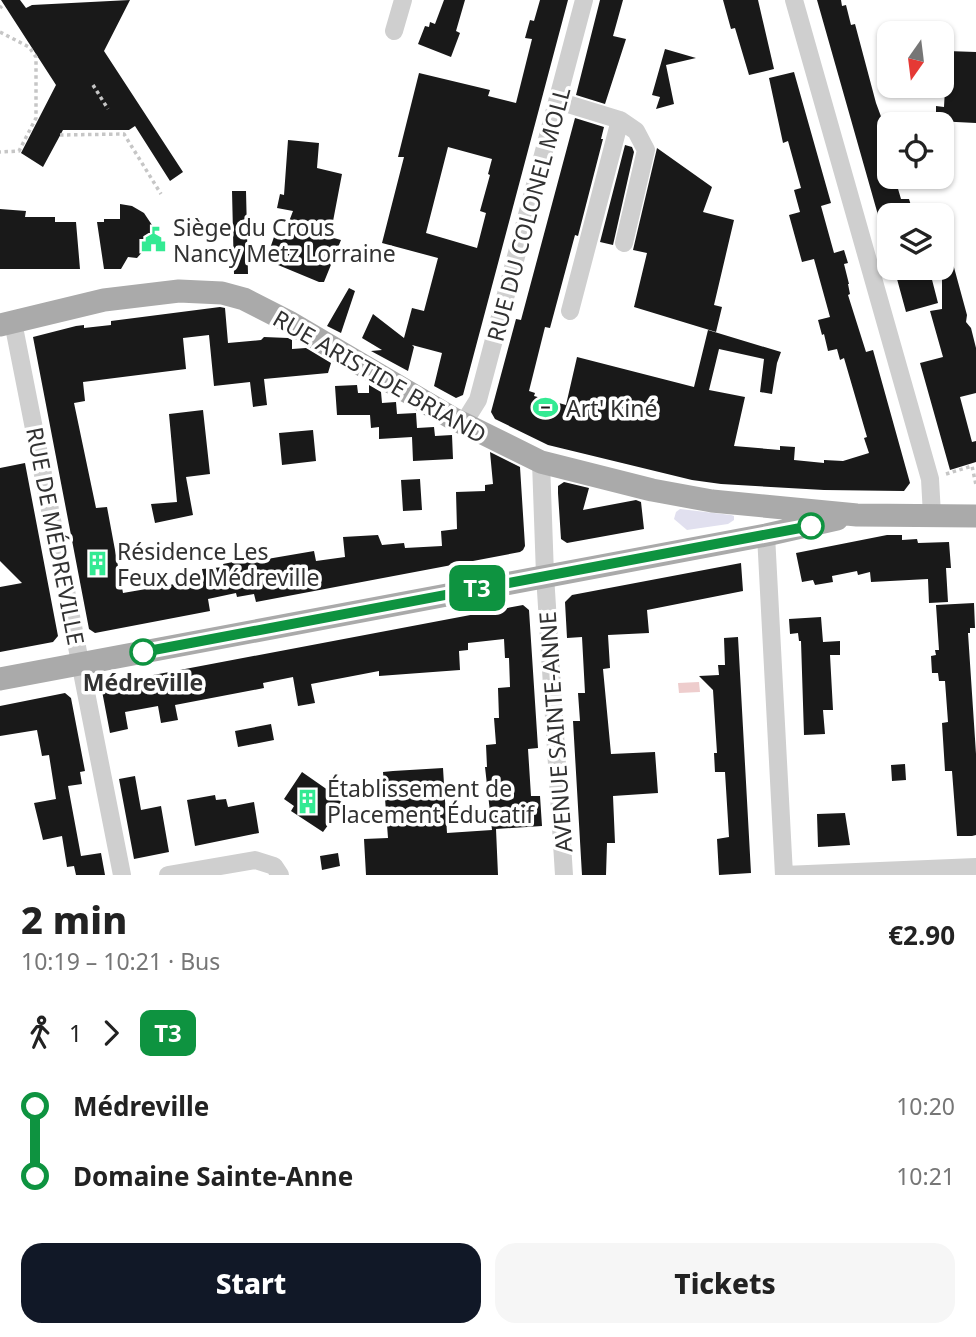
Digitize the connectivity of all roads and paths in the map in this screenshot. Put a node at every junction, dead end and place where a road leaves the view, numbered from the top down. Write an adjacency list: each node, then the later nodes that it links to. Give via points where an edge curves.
1 (403, 0): 4 (street)
2 (584, 0): 7 (street, RUE DU COLONEL MOLL)
3 (794, 0): 22 (street, via 930,478)
4 (394, 31)
5 (0, 32): 11 (path, via 29,47 36,57 36,118 19,151)
6 (93, 85): 8 (path)
7 (558, 101): 9 (street); 16 (street, RUE DU COLONEL MOLL, via 478,400)
8 (108, 109)
9 (620, 120): 13 (street, via 636,131 646,150); 14 (street)
10 (60, 135): 12 (path, via 122,132)
11 (0, 152)
12 (161, 194)
13 (624, 243)
14 (570, 311)
15 (7, 323): 16 (main road, RUE ARISTIDE BRIAND, via 104,300 167,292 235,296 289,322); 26 (street, RUE DE MÉDREVILLE)
16 (463, 424): 17 (main road, RUE ARISTIDE BRIAND)
17 (541, 462): 20 (main road, RUE ARISTIDE BRIAND, via 676,495); 25 (street, AVENUE SAINTE-ANNE)
18 (946, 474): 19 (path, via 972,466)
19 (976, 485)
20 (744, 504): 21 (main road, RUE ARISTIDE BRIAND); 24 (main road)
21 (858, 514): 22 (main road); 24 (main road)
22 (932, 515): 23 (main road)
23 (976, 516)
24 (766, 535): 25 (main road); 33 (street)
25 (545, 575): 26 (main road); 32 (street, AVENUE SAINTE-ANNE)
26 (81, 664): 27 (main road); 29 (street, RUE DE MÉDREVILLE)
27 (0, 679)
28 (976, 867): 33 (street)
29 (122, 875)
30 (169, 875): 31 (street, via 255,860 274,866)
31 (280, 875)
32 (564, 875)
33 (784, 875)

